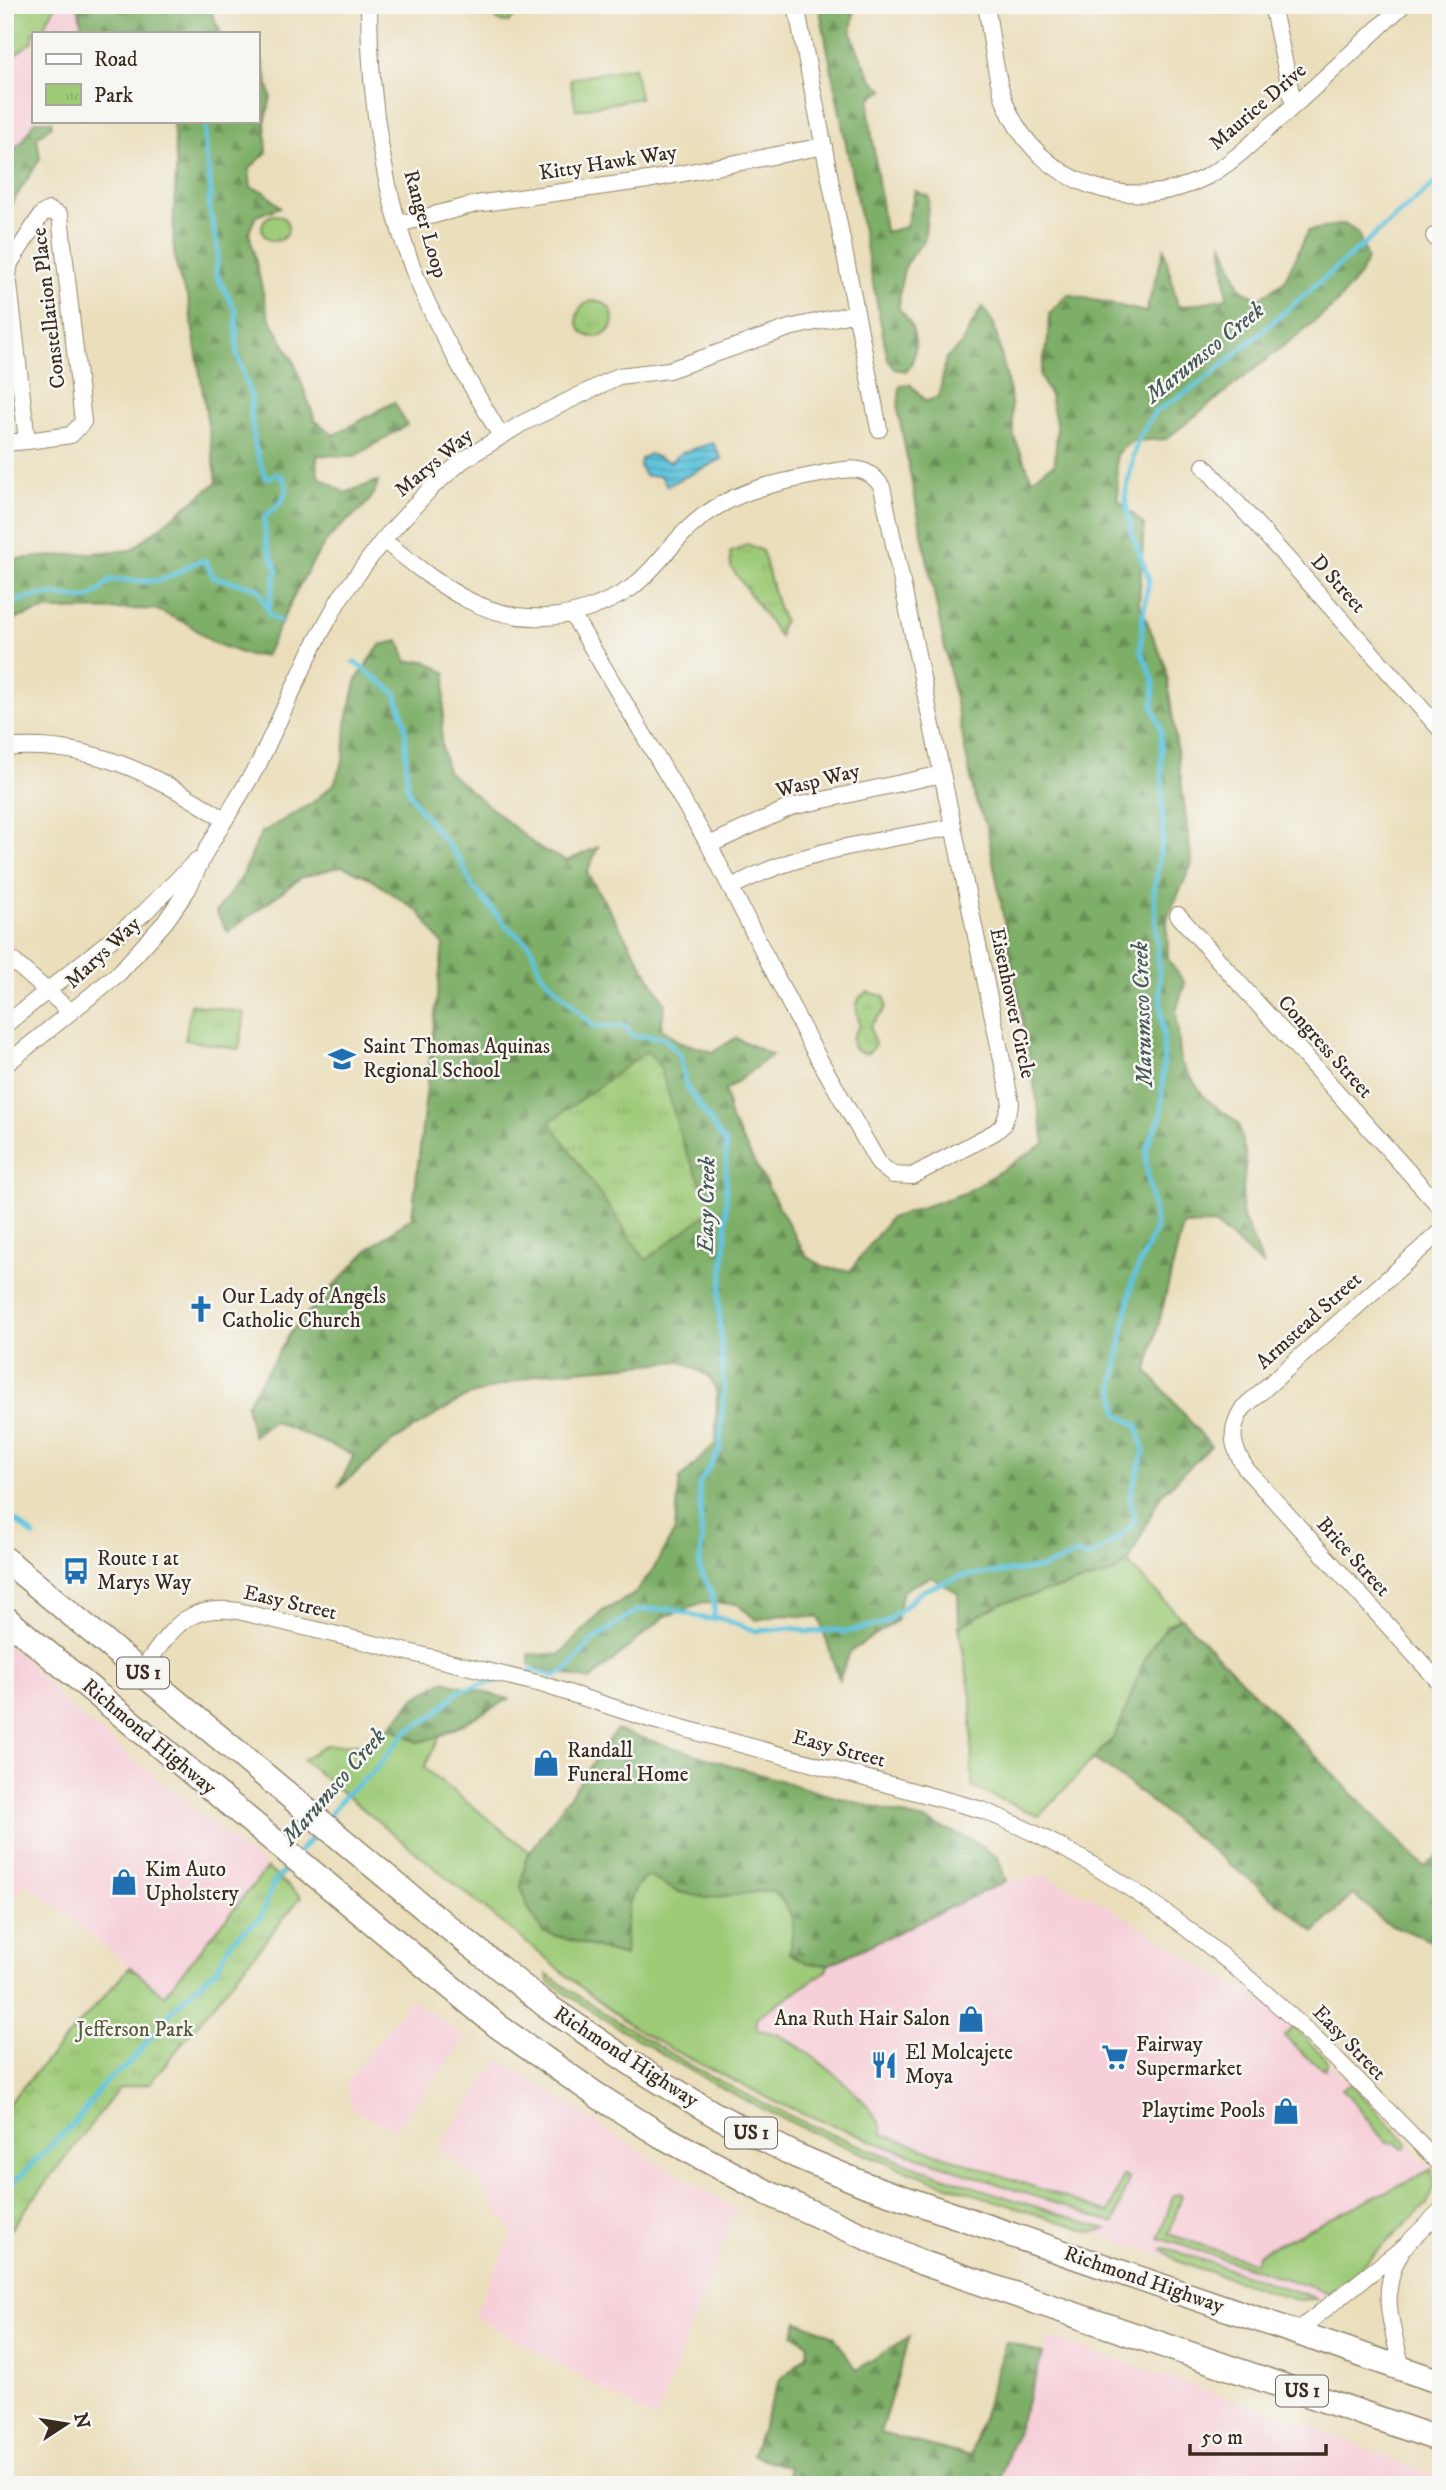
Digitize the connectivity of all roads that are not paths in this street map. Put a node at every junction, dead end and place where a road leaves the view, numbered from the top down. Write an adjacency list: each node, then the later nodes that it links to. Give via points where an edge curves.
1 (369, 5): 8 (street, Ranger Loop, via 372,81)
2 (796, 5): 7 (street)
3 (986, 5): 6 (street, Maurice Drive, via 999,78 1016,125 1044,159 1086,185 1134,195 1181,187 1229,163)
4 (1272, 5): 6 (street)
5 (1403, 5): 6 (street, Maurice Drive)
6 (1294, 106)
7 (824, 146): 8 (street, Kitty Hawk Way, via 649,180 476,204); 9 (street)
8 (399, 225): 11 (street, Ranger Loop, via 422,291)
9 (856, 313): 10 (street); 11 (street, Marys Way, via 789,328 669,370 619,376)
10 (879, 429)
11 (501, 436): 15 (street, Marys Way, via 431,488)
12 (27, 441): 12 (street, Constellation Place, via 71,435 83,422 60,216 48,210 10,263 8,275); 13 (street, Constellation Place)
13 (5, 443)
14 (1204, 466): 17 (street, D Street)
15 (383, 540): 16 (street, Eisenhower Circle, via 471,604 521,617); 20 (street, Marys Way, via 335,607 260,763)
16 (572, 614): 19 (street, Eisenhower Circle, via 632,587 690,526 737,495 763,485 841,470 867,470 881,487); 22 (street, Eisenhower Circle)
17 (1441, 730)
18 (5, 748): 20 (street, via 63,748 116,760 177,789)
19 (942, 774): 21 (street, Eisenhower Circle); 22 (street, Wasp Way, via 791,807)
20 (225, 820): 23 (street, Marys Way)
21 (953, 827): 24 (street, via 811,853); 24 (street, Eisenhower Circle, via 1011,1103 1003,1125 995,1132 912,1177 893,1175 879,1164 810,1043)
22 (709, 845): 24 (street, Eisenhower Circle)
23 (206, 851): 27 (street, Marys Way, via 144,913); 28 (street, Marys Way, via 165,922 119,973)
24 (732, 887)
25 (1178, 915): 31 (street, Congress Street)
26 (5, 954): 27 (street)
27 (48, 991): 28 (street); 29 (street, Marys Way)
28 (71, 1012): 30 (street, Marys Way)
29 (5, 1025)
30 (5, 1065)
31 (1441, 1208)
32 (1441, 1231): 33 (street, Armstead Street, via 1243,1408 1232,1432)
33 (1237, 1456): 37 (street, Brice Street)
34 (5, 1559): 36 (main road, Richmond Highway / US 1)
35 (5, 1618): 44 (main road, Richmond Highway / US 1, via 403,1950 528,2049 631,2118 768,2193 872,2242 970,2280)
36 (141, 1671): 38 (street, Easy Street, via 184,1619 220,1609 541,1684 649,1719 982,1810 1085,1858 1150,1900 1271,1995); 41 (main road, Richmond Highway / US 1, via 527,1991 643,2071 738,2126 879,2190)
37 (1441, 1684)
38 (1441, 2165)
39 (1441, 2210): 40 (street)
40 (1405, 2246): 41 (street); 42 (street, via 1387,2291)
41 (1296, 2332): 42 (main road, Richmond Highway / US 1)
42 (1402, 2369): 43 (main road, Richmond Highway / US 1)
43 (1441, 2382)
44 (1441, 2440)

